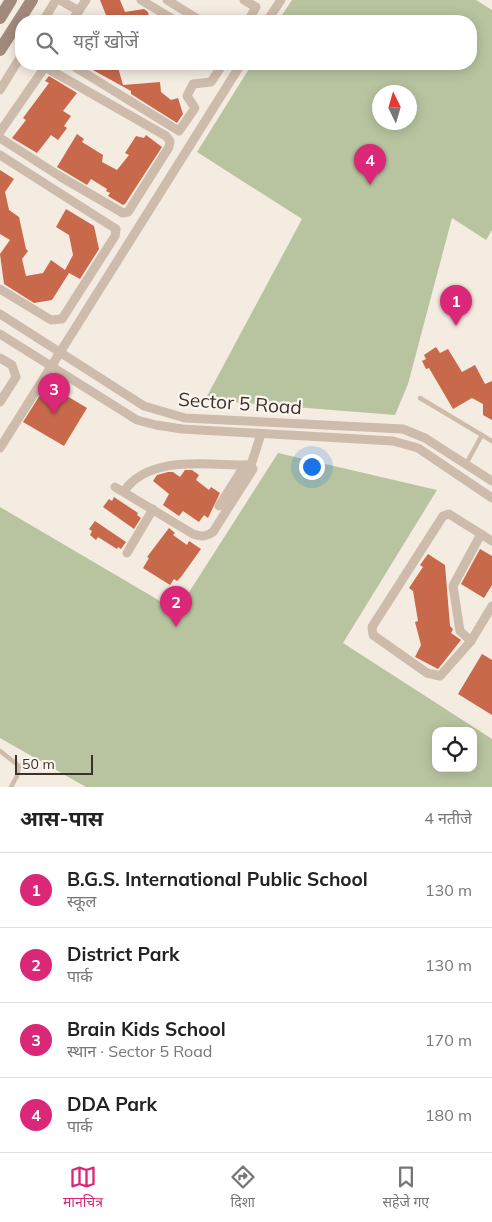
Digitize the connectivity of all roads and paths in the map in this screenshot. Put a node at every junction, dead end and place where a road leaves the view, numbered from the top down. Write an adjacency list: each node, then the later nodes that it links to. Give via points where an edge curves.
1 (11, 0): 19 (street)
2 (32, 0): 12 (street)
3 (56, 0): 13 (street)
4 (60, 0): 11 (street)
5 (86, 0): 11 (street)
6 (141, 0): 15 (street)
7 (167, 0): 16 (street)
8 (244, 0): 10 (street)
9 (281, 0): 18 (street)
10 (258, 4): 17 (street)
11 (79, 11): 14 (street)
12 (22, 15)
13 (47, 15)
14 (76, 15)
15 (166, 15)
16 (191, 15)
17 (252, 15)
18 (272, 15)
19 (0, 18)
20 (15, 27): 21 (street)
21 (0, 50)
22 (15, 66): 28 (street)
23 (43, 70): 29 (street)
24 (50, 70): 30 (street, via 170,141 128,212 124,213 61,177)
25 (80, 70): 26 (street, via 179,131 196,108 187,96 193,84 211,82)
26 (219, 70)
27 (237, 70): 35 (street)
28 (0, 90)
29 (0, 132)
30 (0, 138)
31 (0, 155): 32 (street, via 116,229 115,236 62,319 52,320)
32 (0, 289)
33 (0, 314): 35 (street, Sector 5 Road)
34 (0, 334): 37 (street, Sector 5 Road)
35 (60, 352): 37 (street); 44 (street, Sector 5 Road, via 144,406 163,413 185,418 403,429 425,438)
36 (0, 358): 39 (street, via 12,365 16,377)
37 (51, 366): 40 (street, Sector 5 Road, via 138,420 182,429); 43 (street)
38 (420, 398): 41 (lane)
39 (0, 402)
40 (261, 434): 45 (street); 49 (street, Sector 5 Road, via 373,439 418,448)
41 (482, 435): 42 (lane); 44 (lane)
42 (492, 441)
43 (0, 448)
44 (466, 464): 46 (street, Sector 5 Road)
45 (248, 465): 48 (street, via 177,464 146,472); 50 (street); 51 (street, via 253,469 213,532 207,536 193,534)
46 (492, 480)
47 (115, 487): 48 (street)
48 (124, 491): 51 (street)
49 (492, 498)
50 (220, 506)
51 (153, 509): 54 (street)
52 (481, 534): 53 (street); 56 (street, via 453,586 460,631); 56 (street, via 449,514 443,516 372,627 373,635 427,673 440,676)
53 (492, 541)
54 (126, 552)
55 (492, 606): 56 (street)
56 (471, 641)
57 (0, 751): 58 (lane, via 19,766 18,776)
58 (11, 787)

